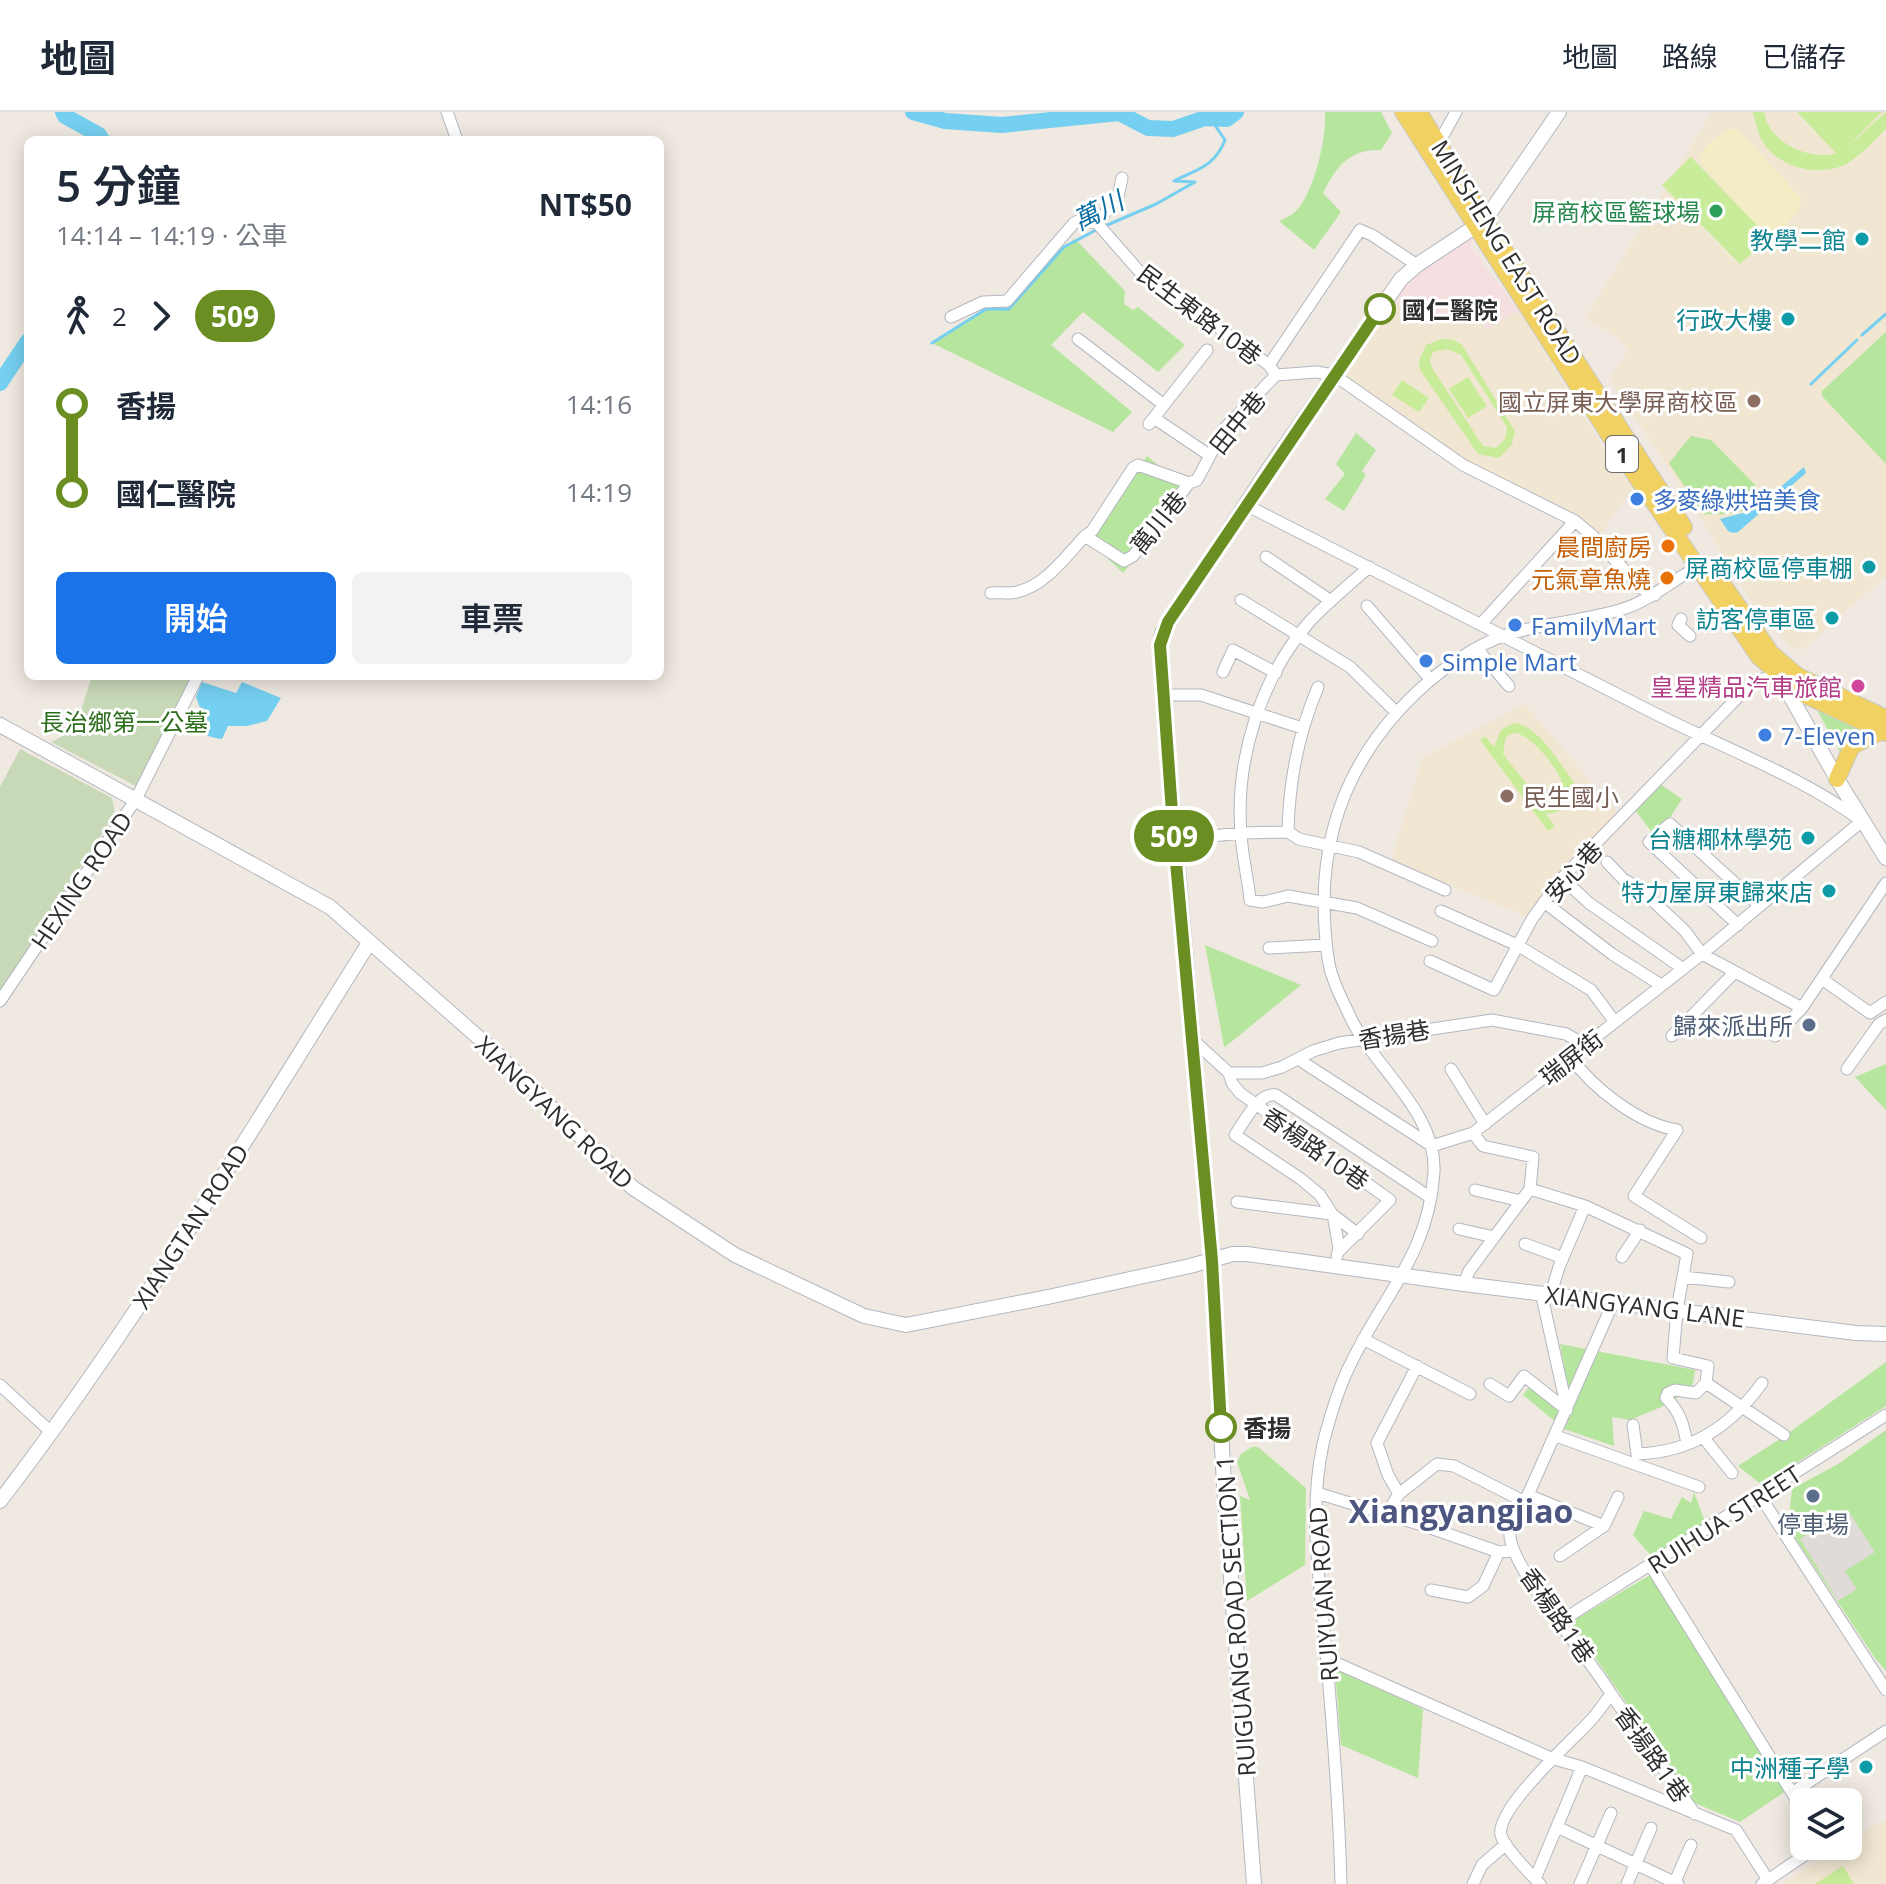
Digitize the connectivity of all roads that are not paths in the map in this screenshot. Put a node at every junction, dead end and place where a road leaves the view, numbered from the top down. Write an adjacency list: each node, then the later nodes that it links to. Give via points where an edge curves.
1 (447, 112): 6 (street)
2 (1403, 112): 7 (main road, MINSHENG EAST ROAD / 1)
3 (1419, 112): 7 (main road, MINSHENG EAST ROAD / 1)
4 (1456, 112): 7 (street)
5 (1559, 112): 10 (street)
6 (456, 136)
7 (1434, 149): 10 (main road, MINSHENG EAST ROAD / 1)
8 (1122, 178): 9 (street, via 1118,197)
9 (1097, 223): 12 (street, via 1074,223 1007,301 983,302); 15 (street, 民生東路10巷, via 1145,278 1209,317)
10 (1480, 224): 11 (street, RUIGUANG ROAD SECTION 1); 24 (main road, MINSHENG EAST ROAD / 1)
11 (1417, 265): 15 (street, 民生東路10巷, via 1360,230); 16 (street, RUIGUANG ROAD SECTION 1, via 1401,279)
12 (951, 317)
13 (1078, 339): 17 (street)
14 (1207, 350): 17 (street)
15 (1272, 370): 16 (street, 田中巷); 18 (street, 田中巷)
16 (1334, 375): 20 (street, RUIGUANG ROAD SECTION 1); 21 (street, via 1463,465)
17 (1164, 405): 18 (street, via 1152,421)
18 (1209, 455): 19 (street, 田中巷)
19 (1193, 482): 22 (street, 萬川巷, via 1138,465); 22 (street, 萬川巷, via 1124,561)
20 (1246, 505): 25 (street); 45 (street, RUIGUANG ROAD SECTION 1, via 1162,633)
21 (1575, 521): 27 (street, via 1641,588); 32 (street)
22 (1085, 536): 26 (street, 萬川巷, via 1039,581 1017,592)
23 (1266, 557): 29 (street)
24 (1702, 565): 27 (street); 37 (main road, MINSHENG EAST ROAD / 1); 40 (main road, MINSHENG EAST ROAD / 1, via 1759,657)
25 (1369, 567): 29 (street); 32 (street)
26 (991, 593)
27 (1655, 595): 34 (street, via 1625,609)
28 (1241, 600): 33 (street)
29 (1331, 601): 33 (street)
30 (1367, 606): 41 (street)
31 (1681, 619): 35 (street, via 1678,625)
32 (1481, 624): 34 (street)
33 (1300, 636): 39 (street); 47 (street, via 1350,667)
34 (1504, 636): 36 (street); 51 (street)
35 (1690, 636)
36 (1478, 650): 41 (street); 43 (street)
37 (1771, 653): 40 (street, MINSHENG EAST ROAD); 49 (main road, 1, via 1798,676)
38 (1223, 672): 39 (street, via 1233,650)
39 (1276, 673): 46 (street)
40 (1778, 675): 49 (main road, 1, via 1803,694); 51 (street, 安心巷, via 1755,681); 52 (street, MINSHENG EAST ROAD)
41 (1430, 679): 47 (street)
42 (196, 680): 53 (street, HEXING ROAD)
43 (1509, 686)
44 (1318, 687): 50 (street)
45 (1163, 695): 46 (street, via 1201,695); 57 (street, RUIGUANG ROAD SECTION 1)
46 (1256, 712): 50 (street); 56 (street, via 1243,765)
47 (1396, 712): 58 (street, via 1346,787)
48 (0, 725): 53 (street, XIANGYANG ROAD)
49 (1885, 727): 52 (main road, via 1852,746)
50 (1302, 728): 55 (street, via 1288,801)
51 (1701, 736): 54 (street, via 1773,767); 61 (street, 安心巷)
52 (1837, 779): 54 (street, MINSHENG EAST ROAD)
53 (136, 799): 70 (street, XIANGYANG ROAD, via 330,907); 80 (street, HEXING ROAD)
54 (1862, 821): 59 (street, MINSHENG EAST ROAD); 66 (street, 瑞屏街)
55 (1288, 832): 56 (street); 58 (street)
56 (1241, 833): 57 (street); 65 (street, via 1250,900 1288,896)
57 (1174, 840): 87 (street, RUIGUANG ROAD SECTION 1)
58 (1330, 845): 63 (street, via 1359,852); 65 (street)
59 (1886, 858)
60 (1607, 862): 74 (street, via 1678,925)
61 (1562, 878): 64 (street, 安心巷); 76 (street)
62 (1886, 883): 78 (street)
63 (1445, 890)
64 (1544, 902): 72 (street, 安心巷); 79 (street)
65 (1323, 904): 69 (street, via 1357,908); 71 (street)
66 (1760, 906): 68 (street, 瑞屏街); 68 (street, via 1670,824 1649,842)
67 (1441, 911): 72 (street)
68 (1738, 925): 74 (street, 瑞屏街)
69 (1432, 941)
70 (369, 943): 115 (street, XIANGYANG ROAD, via 495,1052 633,1188 735,1255 864,1316 906,1325); 135 (street, XIANGTAN ROAD, via 149,1293)
71 (1326, 945): 73 (street); 88 (street, via 1330,972)
72 (1517, 945): 75 (street, 安心巷, via 1494,990); 84 (street, via 1591,990)
73 (1269, 948)
74 (1702, 954): 76 (street, 瑞屏街); 77 (street)
75 (1430, 961)
76 (1682, 968): 79 (street, 瑞屏街)
77 (1735, 972): 82 (street); 85 (street)
78 (1822, 979): 81 (street, via 1870,1013); 82 (street)
79 (1661, 985): 84 (street, 瑞屏街)
80 (0, 1001)
81 (1886, 1002)
82 (1802, 1008): 86 (street)
83 (1886, 1020): 93 (street)
84 (1615, 1022): 89 (street, 瑞屏街)
85 (1672, 1036)
86 (1775, 1036)
87 (1192, 1039): 94 (street, 香楊路10巷); 115 (street, RUIGUANG ROAD SECTION 1)
88 (1363, 1039): 89 (street, 香揚巷, via 1492,1020 1566,1034); 91 (street, 香揚巷); 98 (street, via 1409,1100)
89 (1586, 1045): 90 (street, 瑞屏街)
90 (1571, 1057): 96 (street, 瑞屏街); 110 (street, via 1602,1092 1663,1128 1677,1130 1634,1196)
91 (1298, 1059): 94 (street, 香揚巷, via 1262,1073); 98 (street)
92 (1451, 1069): 96 (street, 香揚巷)
93 (1847, 1069)
94 (1229, 1073): 95 (street, 香楊路10巷, via 1240,1093)
95 (1256, 1106): 101 (street, via 1263,1097 1276,1095); 105 (street, via 1235,1135 1301,1179); 108 (street, 香楊路10巷, via 1390,1200)
96 (1485, 1124): 97 (street, 瑞屏街)
97 (1473, 1133): 98 (street, 瑞屏街); 99 (street, via 1483,1146 1533,1157)
98 (1432, 1146): 101 (street)
99 (1530, 1189): 102 (street); 104 (street)
100 (1475, 1190): 102 (street)
101 (1431, 1198): 116 (street)
102 (1521, 1201): 109 (street)
103 (1237, 1202): 105 (street)
104 (1585, 1206): 107 (street); 113 (street)
105 (1332, 1214): 108 (street); 114 (street, 香楊路10巷)
106 (1459, 1229): 109 (street)
107 (1640, 1230): 112 (street); 117 (street, via 1687,1254)
108 (1358, 1234): 114 (street, 香楊路10巷)
109 (1494, 1237): 119 (street)
110 (1701, 1238)
111 (1525, 1244): 113 (street)
112 (1622, 1257)
113 (1563, 1258): 120 (street)
114 (1336, 1260): 115 (street, XIANGYANG LANE, via 1233,1254); 116 (street, XIANGYANG LANE)
115 (1212, 1261): 175 (street, RUIGUANG ROAD SECTION 1)
116 (1403, 1276): 119 (street, XIANGYANG LANE); 124 (street, RUIYUAN ROAD)
117 (1683, 1277): 118 (street); 122 (street)
118 (1729, 1282)
119 (1464, 1284): 120 (street, XIANGYANG LANE)
120 (1546, 1293): 121 (street, XIANGYANG LANE); 132 (street)
121 (1613, 1303): 122 (street, XIANGYANG LANE); 132 (street)
122 (1677, 1310): 123 (street, XIANGYANG LANE); 126 (street, via 1673,1358 1708,1366)
123 (1886, 1334)
124 (1363, 1339): 125 (street); 142 (street, RUIYUAN ROAD, via 1336,1402)
125 (1417, 1366): 130 (street); 143 (street, via 1377,1443)
126 (1706, 1383): 131 (street); 139 (street, via 1696,1393 1675,1390 1666,1398 1675,1407)
127 (1762, 1383): 131 (street)
128 (1490, 1384): 132 (street, via 1509,1396 1524,1376)
129 (0, 1385): 135 (street)
130 (1470, 1394)
131 (1745, 1407): 136 (street); 138 (street)
132 (1567, 1410): 137 (street, 香楊路1巷)
133 (1886, 1415): 144 (street, RUIHUA STREET)
134 (1633, 1425): 139 (street, via 1637,1454)
135 (52, 1433): 147 (street, XIANGTAN ROAD)
136 (1784, 1435)
137 (1556, 1436): 141 (street); 146 (street, 香楊路1巷)
138 (1703, 1437): 139 (street); 140 (street)
139 (1687, 1444)
140 (1732, 1473)
141 (1699, 1487)
142 (1317, 1493): 148 (street); 156 (street, RUIYUAN ROAD)
143 (1399, 1494): 146 (street, via 1437,1464 1454,1466); 148 (street)
144 (1760, 1496): 153 (street, RUIHUA STREET); 157 (street)
145 (1618, 1497): 149 (street)
146 (1526, 1498): 149 (street); 150 (street, 香楊路1巷, via 1510,1533)
147 (0, 1501)
148 (1386, 1514): 151 (street)
149 (1604, 1526): 152 (street)
150 (1513, 1551): 151 (street); 155 (street, 香楊路1巷, via 1538,1596)
151 (1499, 1552): 154 (street, via 1483,1586 1468,1597)
152 (1560, 1556)
153 (1651, 1566): 155 (street, RUIHUA STREET); 163 (street)
154 (1431, 1590)
155 (1561, 1621): 158 (street, 香楊路1巷)
156 (1327, 1659): 160 (street); 176 (street, RUIYUAN ROAD)
157 (1886, 1690)
158 (1611, 1694): 160 (street); 165 (street, 香揚路1巷)
159 (1886, 1731): 162 (street)
160 (1551, 1758): 161 (street); 168 (street, via 1501,1824)
161 (1582, 1767): 165 (street); 166 (street)
162 (1800, 1788)
163 (1790, 1790)
164 (1611, 1813): 170 (street)
165 (1695, 1814): 174 (street, via 1736,1830)
166 (1557, 1827): 170 (street); 173 (street)
167 (1651, 1828): 172 (street)
168 (1506, 1844): 173 (street); 177 (street, via 1482,1865)
169 (1691, 1845): 180 (street)
170 (1597, 1846): 172 (street); 178 (street)
171 (1797, 1860): 174 (street)
172 (1636, 1865): 179 (street); 180 (street)
173 (1538, 1881)
174 (1765, 1882)
175 (1254, 1884)
176 (1341, 1884)
177 (1473, 1884)
178 (1580, 1884)
179 (1627, 1884)
180 (1676, 1884)

